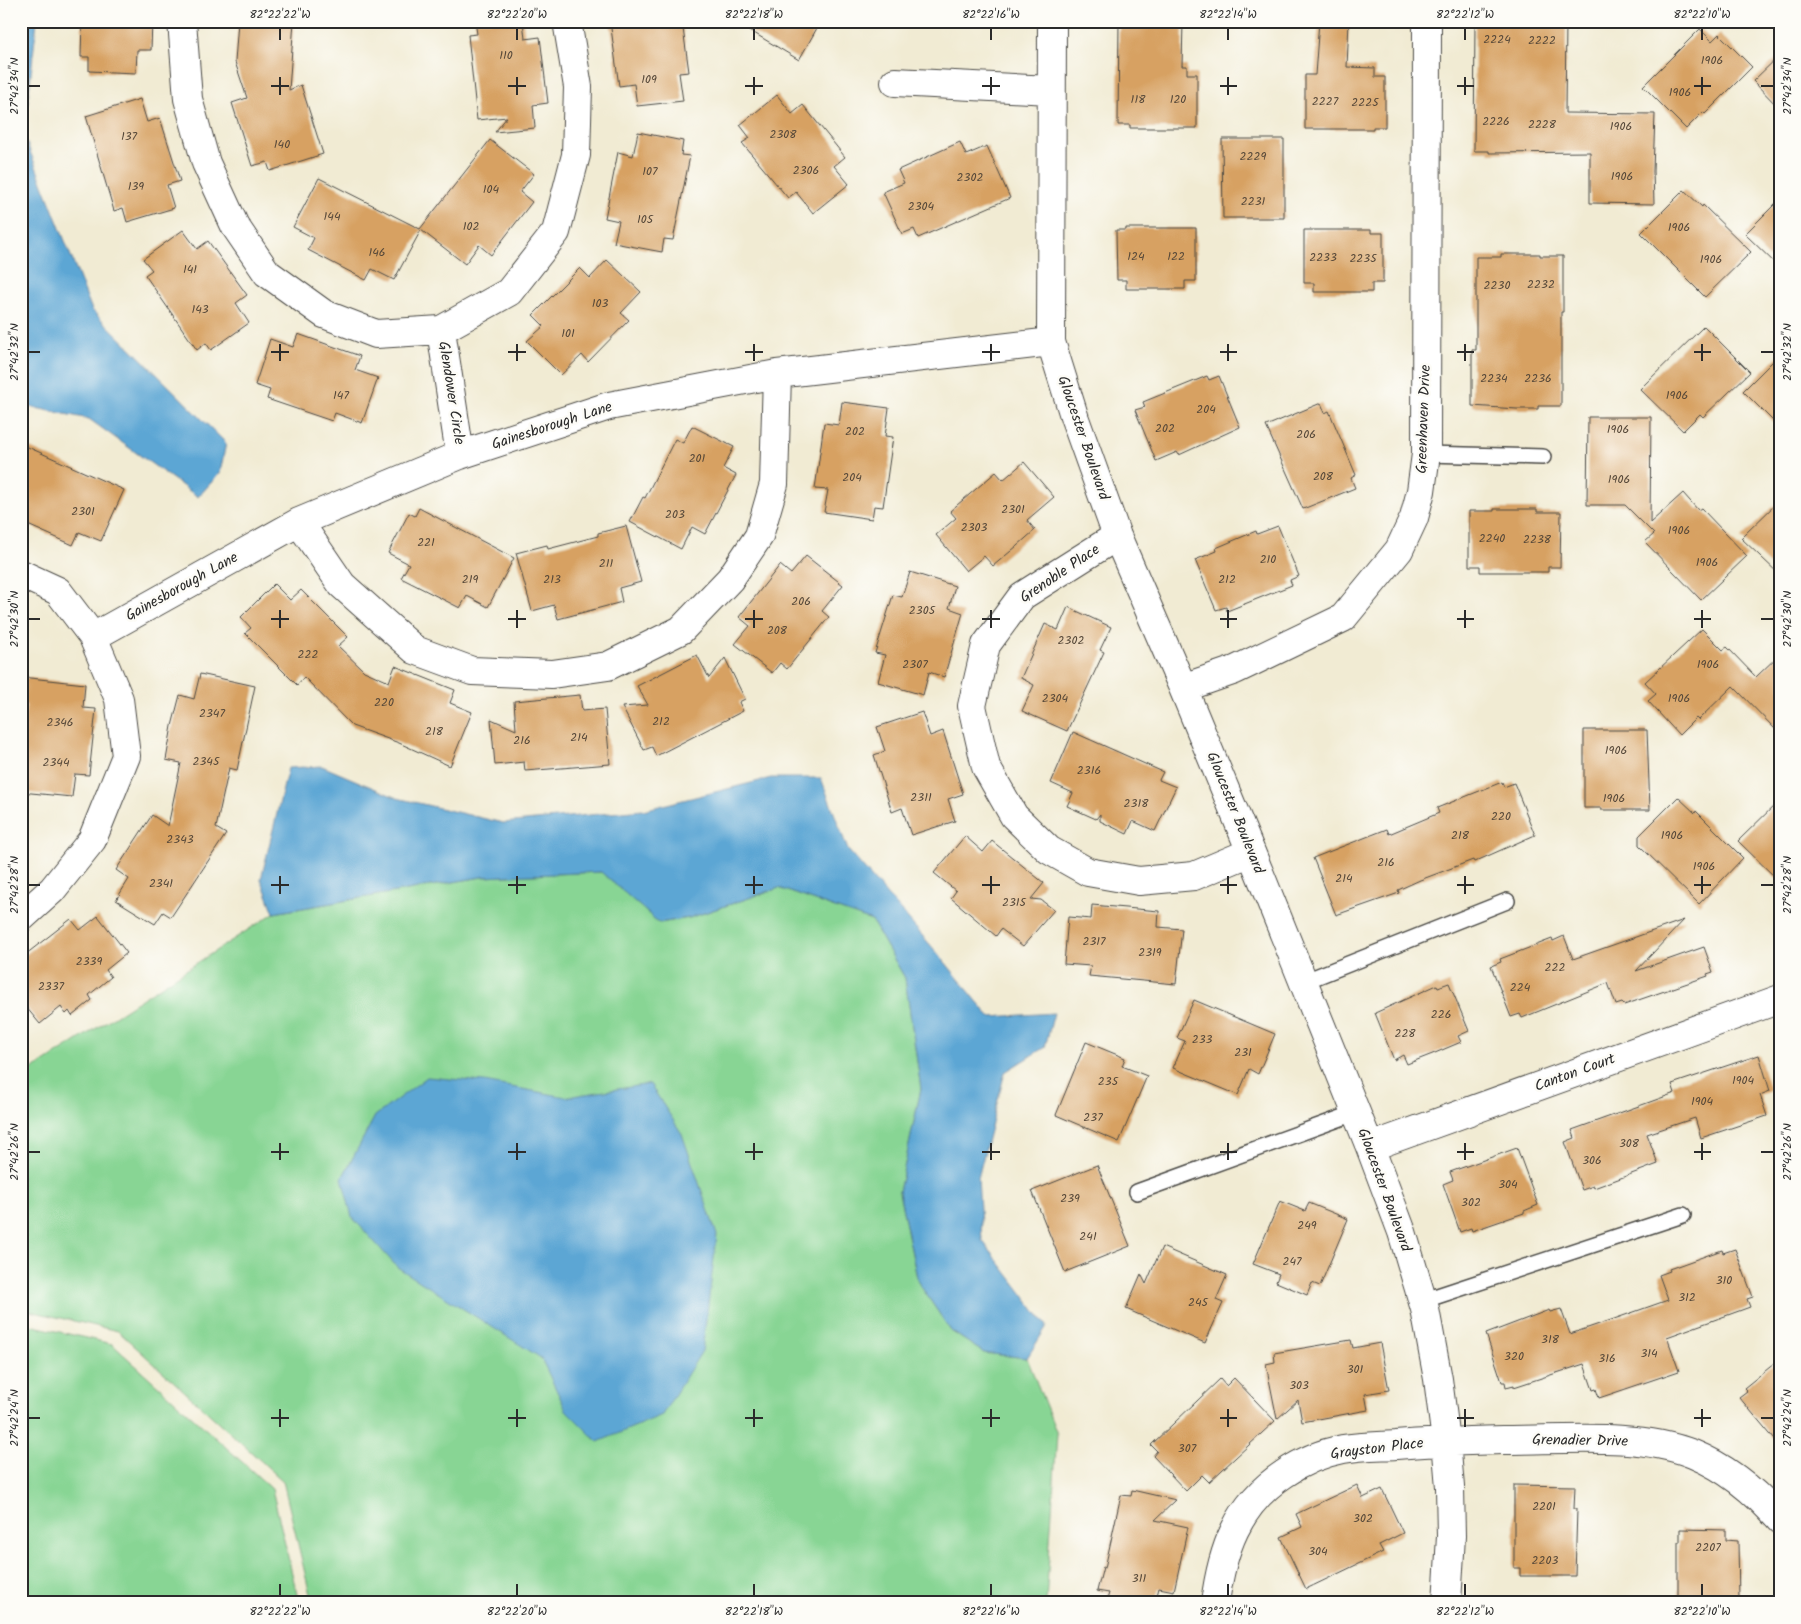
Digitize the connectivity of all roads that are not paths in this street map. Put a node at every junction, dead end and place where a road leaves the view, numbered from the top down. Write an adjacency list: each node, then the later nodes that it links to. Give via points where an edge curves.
1 (182, 21): 7 (street, Glendower Circle, via 188,99 206,164 235,226 267,273 324,314 376,334)
2 (567, 21): 7 (street, Glendower Circle, via 578,87 576,155 556,232 508,292)
3 (1052, 21): 6 (street, Gloucester Boulevard)
4 (1427, 21): 10 (street, Greenhaven Drive)
5 (895, 82): 6 (street)
6 (1051, 90): 8 (street, Gloucester Boulevard)
7 (441, 330): 11 (street, Glendower Circle)
8 (1051, 342): 9 (street, Gainesborough Lane); 14 (street, Gloucester Boulevard)
9 (776, 374): 11 (street, Gainesborough Lane, via 609,406); 13 (street, via 774,484 759,536 730,579 681,630 608,666 552,674 472,671 415,650 342,585)
10 (1426, 454): 12 (lane); 17 (street, Greenhaven Drive, via 1414,518 1399,550 1343,618 1235,670)
11 (460, 456): 13 (street, Gainesborough Lane)
12 (1544, 457)
13 (300, 522): 16 (street, Gainesborough Lane)
14 (1117, 536): 17 (street, Gloucester Boulevard); 18 (street, Grenoble Place, via 1022,596 986,645 972,706 986,767 1014,816 1049,850 1088,872 1139,881 1194,876)
15 (21, 574): 16 (street, via 58,591)
16 (93, 637): 20 (street, via 119,699 126,756 92,840 52,890)
17 (1183, 688): 18 (street, Gloucester Boulevard)
18 (1251, 852): 21 (street, Gloucester Boulevard)
19 (1507, 901): 21 (lane)
20 (21, 918)
21 (1303, 982): 23 (street, Gloucester Boulevard)
22 (1780, 999): 24 (street, Canton Court)
23 (1355, 1113): 24 (street, Gloucester Boulevard); 25 (lane)
24 (1370, 1147): 27 (street, Gloucester Boulevard, via 1402,1232)
25 (1137, 1192)
26 (1683, 1214): 27 (lane)
27 (1422, 1301): 28 (street, Gloucester Boulevard)
28 (1446, 1441): 29 (street, Grenadier Drive, via 1604,1439 1667,1447 1693,1454 1744,1484); 30 (street, Grayston Place, via 1342,1450 1301,1463 1283,1474 1258,1495 1233,1530 1219,1576); 31 (street, Gloucester Boulevard, via 1451,1536)
29 (1780, 1520)
30 (1215, 1603)
31 (1447, 1603)

